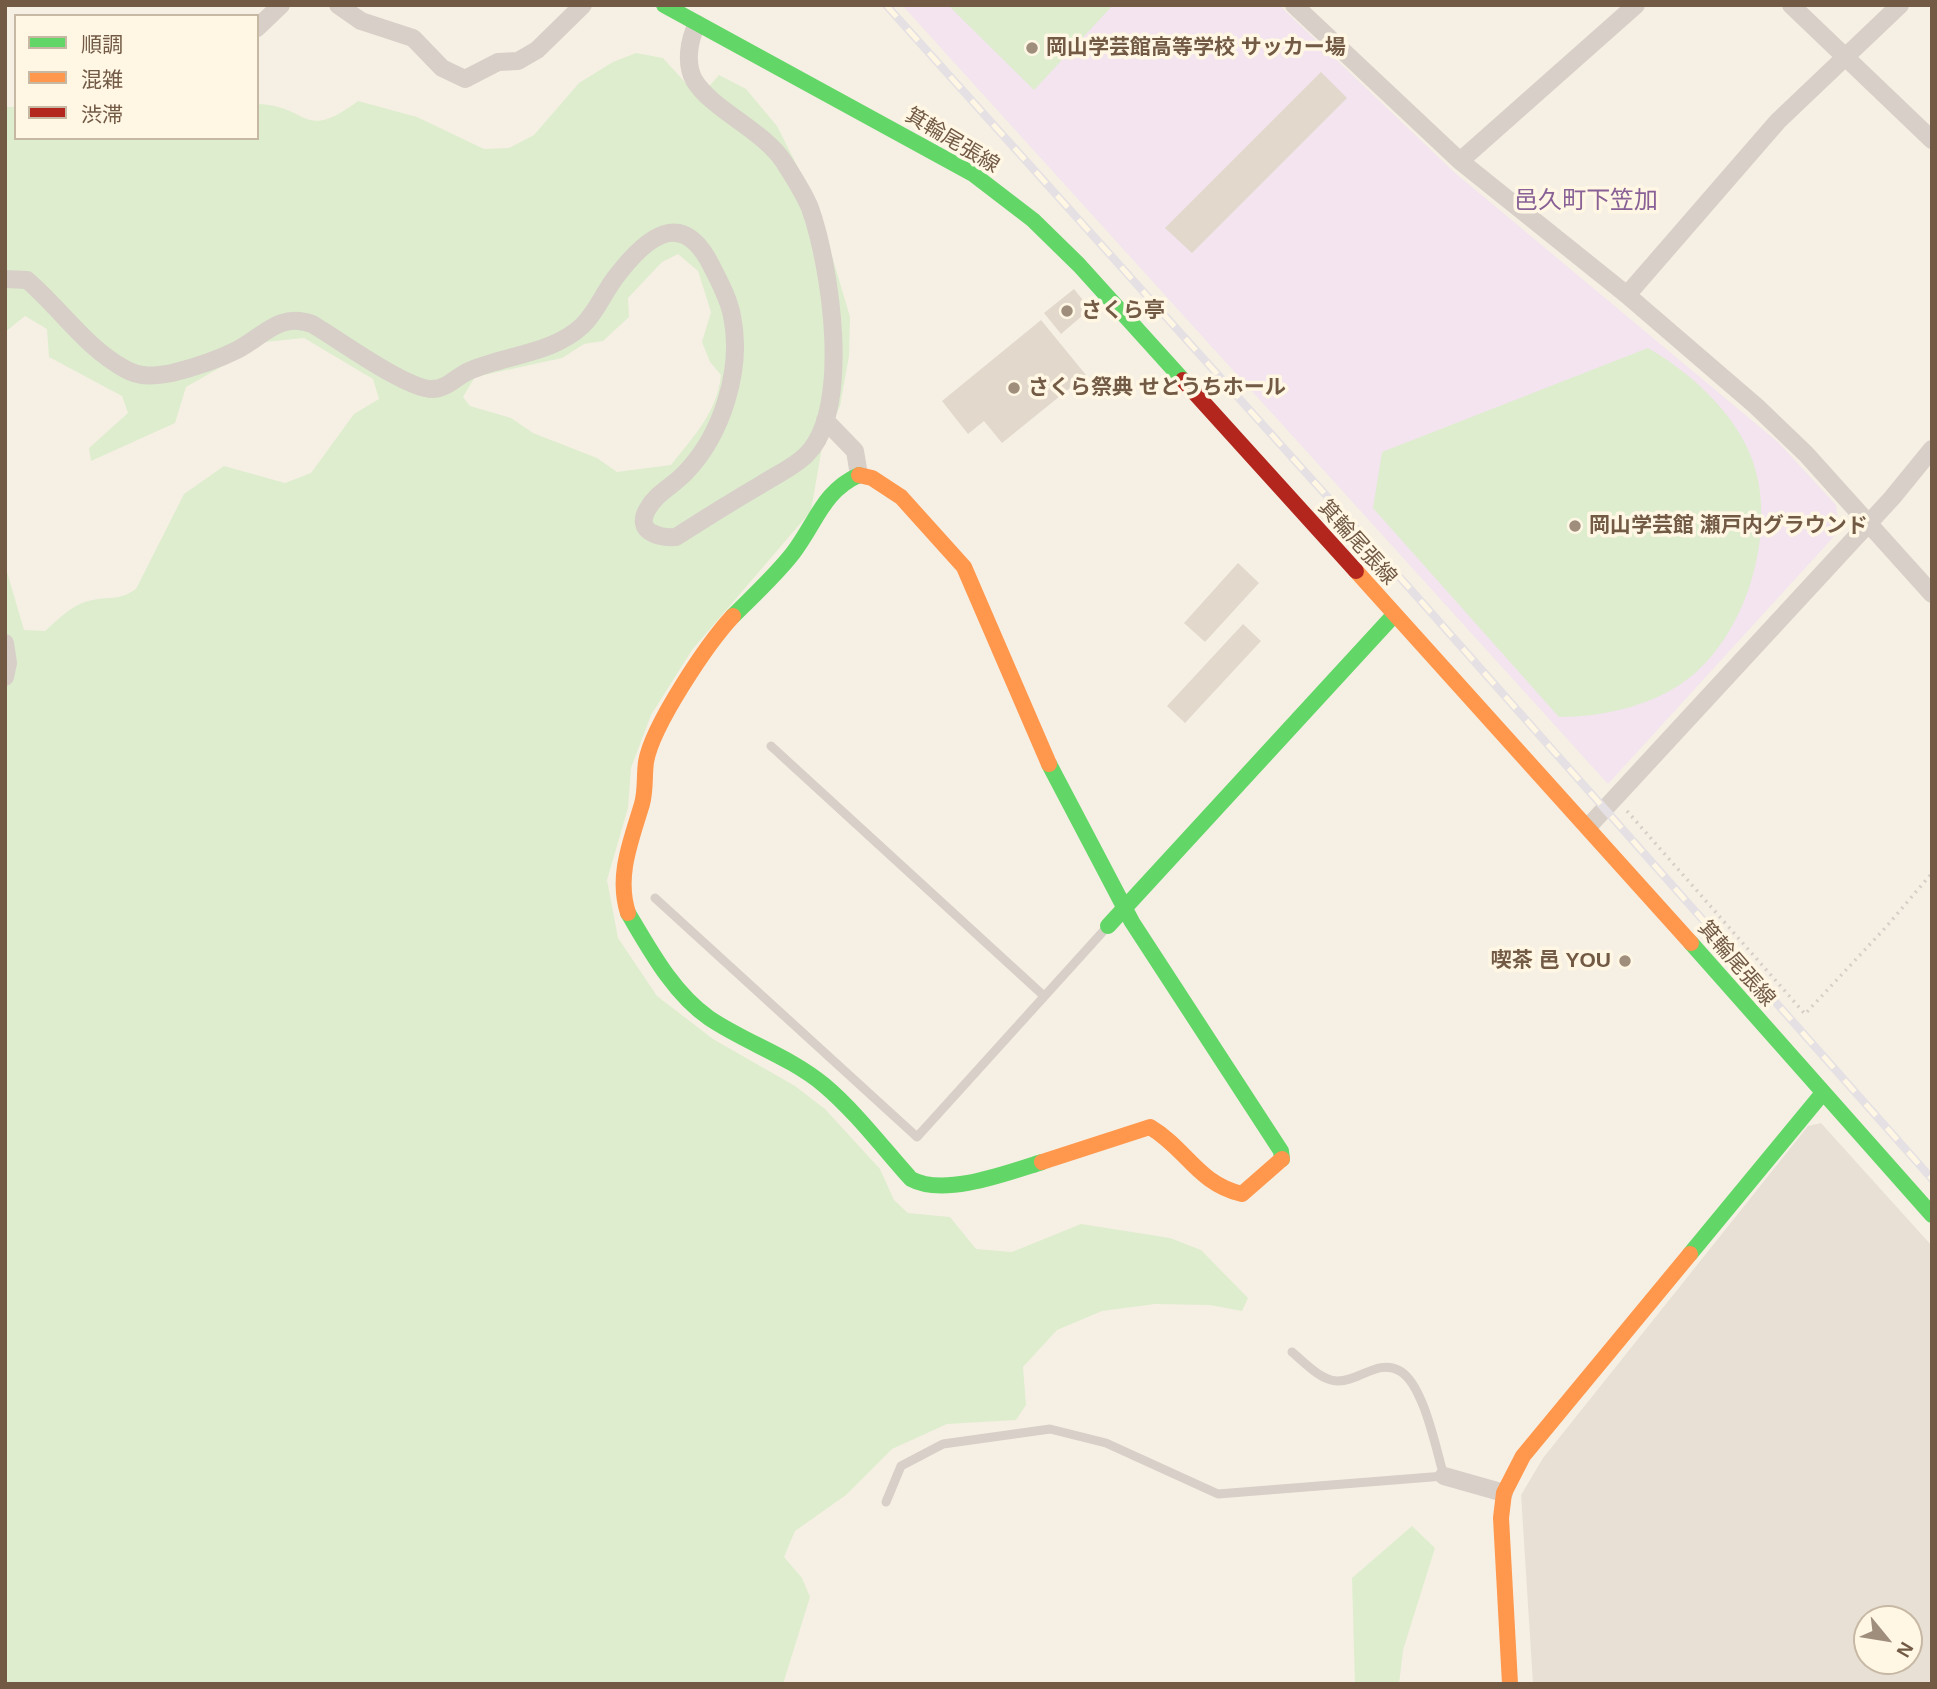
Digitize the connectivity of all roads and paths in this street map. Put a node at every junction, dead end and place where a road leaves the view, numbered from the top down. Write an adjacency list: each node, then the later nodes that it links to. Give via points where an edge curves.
1 (281, 5): 10 (street)
2 (338, 5): 3 (street, via 361,21 413,38 442,68 465,79 537,50)
3 (583, 5)
4 (664, 5): 9 (street, 箕輪尾張線)
5 (1294, 5): 13 (street)
6 (1636, 5): 13 (street)
7 (1791, 5): 11 (street)
8 (1900, 5): 11 (street)
9 (697, 24): 16 (street, via 688,59 694,79 783,160 810,207 833,310 833,374); 21 (street, 箕輪尾張線, via 918,142 972,174 1033,220 1079,265)
10 (259, 26)
11 (1843, 57): 12 (street); 15 (street, via 1779,121)
12 (1932, 140)
13 (1460, 162): 15 (street)
14 (5, 279): 16 (street, via 27,280 101,354 141,375 199,368 278,322 299,319 400,378 435,390 467,371 519,357 581,327 632,260 656,238 681,231 710,263 728,304 735,339 732,379 708,443 685,474 657,496 646,512 649,533 658,538 676,537 789,467 807,455)
15 (1627, 295): 19 (street, via 1756,406)
16 (825, 421): 18 (street, via 855,451)
17 (1932, 449): 19 (street)
18 (859, 475): 29 (street, via 871,475 888,485 964,567 1054,775); 29 (street, via 843,482 823,502 794,552 724,626 670,705 646,762 647,786 624,867 627,912 662,968 691,1003 826,1087 911,1179 924,1186 990,1179 1150,1126 1162,1133 1206,1182 1221,1191 1242,1194 1282,1159 1280,1151)
19 (1867, 523): 20 (street); 25 (street)
20 (1932, 594)
21 (1394, 615): 26 (street, 箕輪尾張線); 29 (street)
22 (5, 643): 23 (street)
23 (5, 677)
24 (771, 746): 31 (lane)
25 (1615, 798): 26 (street); 27 (path, via 1805,1014)
26 (1588, 827): 32 (street, 箕輪尾張線)
27 (1932, 873)
28 (655, 898): 31 (lane, via 917,1137)
29 (1125, 907): 30 (street)
30 (1108, 926): 31 (lane)
31 (1044, 996)
32 (1822, 1094): 33 (street, 箕輪尾張線); 36 (street, via 1523,1456)
33 (1932, 1215)
34 (1292, 1352): 35 (lane, via 1320,1375 1336,1381 1380,1367 1400,1371 1417,1390)
35 (1444, 1476): 36 (street); 37 (lane, via 1218,1494 1105,1443 1049,1429 943,1444 901,1466)
36 (1504, 1493): 38 (street, via 1502,1550)
37 (886, 1502)
38 (1510, 1684)

